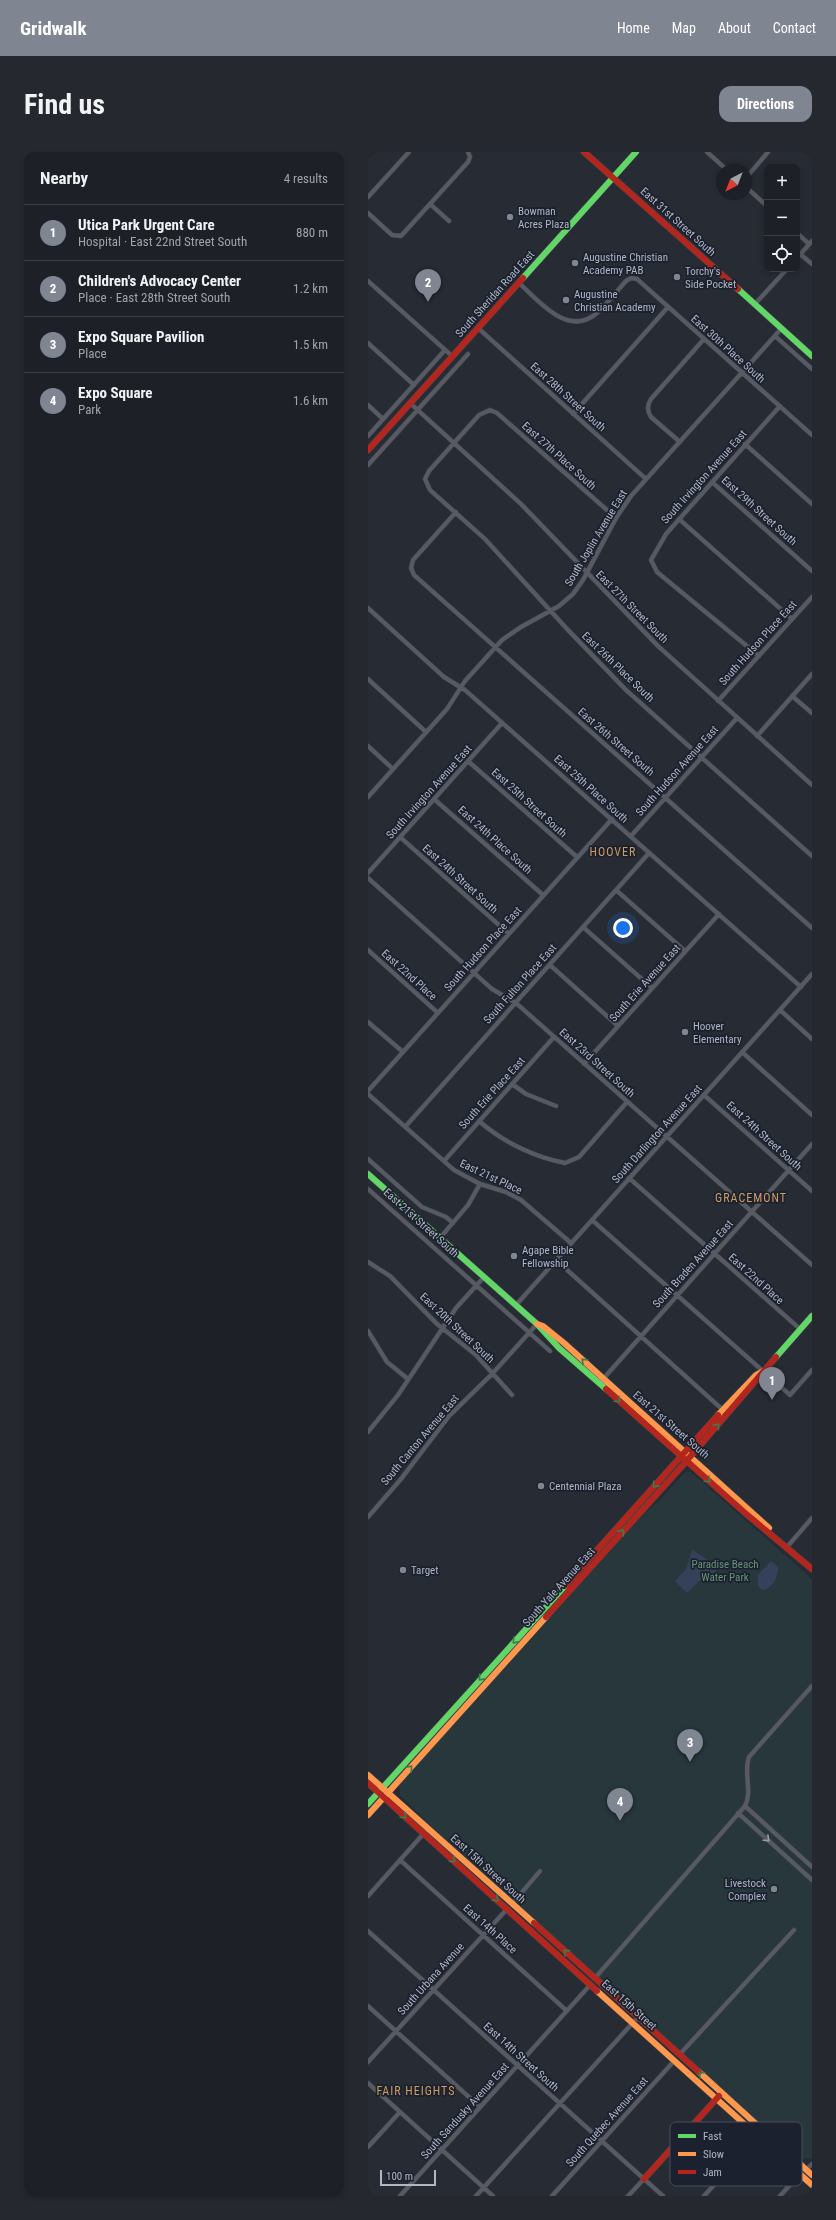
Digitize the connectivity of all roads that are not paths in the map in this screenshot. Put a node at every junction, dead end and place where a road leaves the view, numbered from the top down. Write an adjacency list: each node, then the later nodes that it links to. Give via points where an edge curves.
1 (409, 152): 11 (street)
2 (468, 152): 13 (street, via 470,157)
3 (584, 152): 9 (main road, East 31st Street South)
4 (636, 152): 9 (main road, South Sheridan Road East)
5 (707, 152): 7 (street)
6 (768, 152): 8 (street)
7 (720, 164)
8 (752, 171)
9 (613, 178): 23 (main road, South Sheridan Road East); 24 (main road, East 31st Street South)
10 (752, 193): 12 (street)
11 (368, 197)
12 (764, 203)
13 (430, 204): 14 (street, via 403,234 397,237); 15 (street)
14 (368, 213)
15 (449, 221)
16 (800, 235): 17 (street)
17 (811, 242): 18 (street)
18 (800, 255)
19 (800, 257): 20 (street)
20 (812, 264)
21 (784, 272): 24 (street)
22 (368, 281): 31 (street)
23 (519, 283): 25 (street, East 30th Place South, via 552,313 559,318 572,321 585,320 593,316 631,278 640,281); 26 (main road, South Sheridan Road East)
24 (754, 305): 27 (main road, East 31st Street South)
25 (668, 307): 29 (street, East 30th Place South); 42 (street)
26 (478, 328): 33 (main road, South Sheridan Road East); 42 (street, East 28th Street South)
27 (781, 329): 28 (street, South Joplin Avenue East); 34 (main road, East 31st Street South)
28 (775, 336): 35 (street); 36 (street, South Joplin Avenue East)
29 (704, 339): 36 (street, East 30th Place South); 47 (street, via 651,399 648,407 651,417)
30 (368, 343): 37 (street)
31 (445, 350): 33 (street); 37 (street)
32 (468, 354): 41 (street, South Sheridan Road East)
33 (452, 356): 38 (main road, South Sheridan Road East)
34 (812, 356)
35 (812, 369)
36 (742, 372): 40 (street, East 30th Place South); 47 (street, South Joplin Avenue East)
37 (414, 384): 43 (street)
38 (410, 403): 41 (street, East 27th Street South); 49 (main road, South Sheridan Road East)
39 (368, 405): 43 (street)
40 (780, 406): 44 (street, East 30th Place South); 48 (street, South Irvington Avenue East)
41 (418, 410): 46 (street, East 27th Street South); 50 (street, South Sheridan Road East)
42 (573, 414): 51 (street, East 28th Street South)
43 (383, 419): 45 (street)
44 (812, 435)
45 (368, 436)
46 (454, 442): 54 (street, East 26th Place South, via 425,479 430,490); 55 (street, East 27th Place South, via 479,415 488,410 497,413); 58 (street, East 27th Street South, via 521,504)
47 (680, 442): 51 (street, South Joplin Avenue East)
48 (745, 444): 52 (street, South Irvington Avenue East); 53 (street)
49 (368, 450)
50 (368, 465)
51 (646, 479): 55 (street, South Joplin Avenue East)
52 (712, 482): 56 (street, South Irvington Avenue East); 57 (street, East 29th Street South)
53 (812, 504)
54 (456, 512): 61 (street, East 26th Place South); 63 (street, East 26th Street South, via 415,557 411,568 415,577)
55 (616, 518): 58 (street, South Joplin Avenue East)
56 (679, 519): 62 (street); 64 (street, South Irvington Avenue East, via 660,542 652,557 652,564 657,572)
57 (812, 570)
58 (586, 573): 61 (street, South Joplin Avenue East, via 573,594); 69 (street, East 27th Street South, via 652,641)
59 (812, 597): 62 (street, South Hudson Place East)
60 (368, 608): 67 (street, East 25th Place South, via 444,677)
61 (551, 611): 63 (street, South Joplin Avenue East, via 508,634); 76 (street, East 26th Place South, via 626,690)
62 (792, 619): 64 (street, South Hudson Place East)
63 (495, 648): 67 (street, South Joplin Avenue East); 81 (street, East 26th Street South)
64 (759, 656): 69 (street, South Hudson Place East)
65 (812, 674): 68 (street)
66 (368, 679): 73 (street)
67 (460, 687): 72 (street, East 25th Place South); 73 (street, South Joplin Avenue East, via 447,709)
68 (792, 696): 70 (street); 74 (street)
69 (718, 701): 71 (street, East 27th Street South)
70 (812, 714)
71 (737, 718): 74 (street, East 27th Street South); 76 (street, South Hudson Avenue East)
72 (502, 723): 77 (street, South Irvington Avenue East); 83 (street, East 25th Place South)
73 (426, 732): 78 (street, South Joplin Avenue East)
74 (757, 736): 79 (street, East 27th Street South)
75 (368, 746): 78 (street)
76 (702, 757): 81 (street, South Hudson Avenue East); 87 (street, East 26th Place South)
77 (468, 761): 82 (street, South Irvington Avenue East); 88 (street, East 25th Street South)
78 (393, 769): 80 (street, South Joplin Avenue East)
79 (812, 785)
80 (368, 797)
81 (666, 797): 84 (street, South Hudson Avenue East); 95 (street, East 26th Street South)
82 (434, 799): 85 (street, South Irvington Avenue East); 92 (street, East 24th Place South)
83 (612, 819): 84 (street, East 25th Place South); 88 (street, South Hudson Place East)
84 (630, 836): 86 (street, East 25th Place South)
85 (400, 837): 89 (street, South Irvington Avenue East); 96 (street, East 24th Street South)
86 (649, 853): 91 (street, South Fulton Place East); 93 (street, East 25th Place South)
87 (812, 856)
88 (577, 857): 92 (street, South Hudson Place East)
89 (368, 873)
90 (368, 878): 100 (street, East 23rd Street South)
91 (616, 890): 94 (street, South Fulton Place East); 98 (street)
92 (543, 895): 96 (street, South Hudson Place East)
93 (719, 914): 98 (street, South Erie Avenue East); 102 (street, East 25th Place South)
94 (583, 927): 99 (street, South Fulton Place East); 103 (street)
95 (812, 928)
96 (509, 934): 100 (street, South Hudson Place East)
97 (368, 950): 106 (street, East 22nd Place)
98 (685, 951): 103 (street, South Erie Avenue East)
99 (550, 965): 104 (street, South Fulton Place East); 108 (street)
100 (474, 972): 104 (street, East 23rd Street South, via 498,993); 106 (street, South Hudson Place East)
101 (812, 974): 102 (street, South Darlington Avenue East)
102 (801, 987): 105 (street, South Darlington Avenue East)
103 (652, 988): 108 (street, South Erie Avenue East)
104 (516, 1003): 109 (street, East 23rd Street South); 121 (street, South Fulton Place East)
105 (780, 1010): 110 (street); 112 (street, South Darlington Avenue East)
106 (438, 1012): 111 (street, South Hudson Place East)
107 (368, 1022): 111 (street)
108 (618, 1026): 113 (street, South Erie Avenue East)
109 (554, 1037): 113 (street, East 23rd Street South); 114 (street, South Erie Place East)
110 (812, 1039)
111 (403, 1052): 115 (street, South Hudson Place East)
112 (742, 1052): 116 (street, South Darlington Avenue East); 119 (street)
113 (584, 1064): 117 (street, East 23rd Street South)
114 (512, 1084): 118 (street, via 526,1094); 120 (street, South Erie Place East)
115 (368, 1093): 121 (street, East 21st Place)
116 (704, 1095): 122 (street, South Darlington Avenue East); 126 (street, East 24th Street South)
117 (627, 1102): 120 (street, via 579,1157 565,1163 511,1143 497,1136); 122 (street, East 23rd Street South)
118 (556, 1106)
119 (812, 1115)
120 (479, 1121): 125 (street, South Erie Place East)
121 (405, 1127): 125 (street, East 21st Place)
122 (666, 1137): 128 (street, South Darlington Avenue East); 132 (street, East 23rd Street South)
123 (812, 1144): 126 (street, South Braden Avenue East)
124 (368, 1159): 134 (street, East 21st Street South, via 422,1207 446,1217)
125 (444, 1161): 129 (street, East 21st Place, via 460,1174)
126 (789, 1170): 131 (street, East 24th Street South); 132 (street, South Braden Avenue East)
127 (368, 1174): 135 (main road, East 21st Street South)
128 (629, 1178): 133 (street, South Darlington Avenue East); 137 (street, East 22nd Place)
129 (480, 1184): 134 (street, via 468,1205); 136 (street, East 21st Place, via 521,1200)
130 (368, 1189): 142 (street, East 21st Street South)
131 (812, 1191)
132 (752, 1212): 137 (street, South Braden Avenue East); 140 (street, East 23rd Street South)
133 (592, 1220): 136 (street, South Darlington Avenue East); 143 (street)
134 (453, 1223): 135 (street)
135 (440, 1238): 141 (main road, East 21st Street South)
136 (571, 1243): 138 (street, South Darlington Avenue East)
137 (714, 1253): 143 (street, South Braden Avenue East); 148 (street, East 22nd Place)
138 (556, 1260): 144 (street, South Darlington Avenue East); 151 (street)
139 (368, 1262): 147 (street, East 20th Street South, via 395,1280)
140 (812, 1266)
141 (484, 1277): 142 (street); 144 (main road, East 21st Street South)
142 (476, 1285): 147 (street); 150 (street, East 21st Street South)
143 (678, 1295): 151 (street, South Braden Avenue East); 154 (street)
144 (516, 1305): 146 (main road, East 21st Street South)
145 (812, 1316): 148 (main road, South Yale Avenue East)
146 (537, 1324): 150 (street, South Canton Avenue East); 152 (main road, East 21st Street South)
147 (441, 1328): 156 (street, East 20th Street South, via 476,1355); 158 (street)
148 (800, 1329): 154 (main road, South Yale Avenue East)
149 (369, 1333): 158 (street, via 387,1362)
150 (530, 1333): 153 (street, East 21st Street South); 156 (street, South Canton Avenue East)
151 (640, 1336): 157 (street, South Braden Avenue East); 161 (street)
152 (562, 1346): 157 (main road, East 21st Street South, one-way to 152); 159 (main road, East 21st Street South)
153 (550, 1351)
154 (763, 1371): 155 (street, via 790,1395); 161 (main road, South Yale Avenue East, via 756,1375); 163 (main road, South Yale Avenue East, one-way to 154)
155 (812, 1371)
156 (492, 1374): 160 (street, East 20th Street South); 164 (street, South Canton Avenue East, via 449,1416 402,1479)
157 (603, 1378): 159 (main road); 163 (main road, East 21st Street South)
158 (408, 1379): 162 (street)
159 (602, 1386): 163 (main road, East 21st Street South, one-way to 163)
160 (512, 1395)
161 (723, 1410): 163 (main road, South Yale Avenue East)
162 (368, 1432)
163 (686, 1456): 166 (main road, East 21st Street South, via 751,1510); 167 (main road, South Yale Avenue East, one-way to 167); 168 (main road, South Yale Avenue East, one-way to 163)
164 (368, 1517)
165 (812, 1519): 166 (street)
166 (787, 1547): 169 (main road, East 21st Street South)
167 (591, 1556): 168 (main road); 170 (main road, South Yale Avenue East)
168 (596, 1561): 171 (main road, South Yale Avenue East)
169 (812, 1569)
170 (557, 1594): 171 (main road); 172 (main road, South Yale Avenue East)
171 (562, 1599): 173 (main road, South Yale Avenue East)
172 (531, 1623): 173 (main road); 174 (main road, South Yale Avenue East, one-way to 174)
173 (536, 1627): 175 (main road, South Yale Avenue East)
174 (498, 1660): 175 (main road); 177 (main road, South Yale Avenue East, one-way to 177)
175 (503, 1664): 178 (main road, South Yale Avenue East)
176 (812, 1686): 184 (street, via 749,1757 746,1770 749,1789)
177 (440, 1723): 178 (main road); 181 (main road, South Yale Avenue East)
178 (446, 1728): 182 (main road, South Yale Avenue East, one-way to 178)
179 (368, 1775): 181 (main road, East 15th Street South)
180 (368, 1784): 181 (main road, East 15th Street South)
181 (381, 1790): 182 (main road, East 15th Street South); 183 (main road, South Yale Avenue East)
182 (386, 1795): 186 (main road, South Yale Avenue East); 187 (main road, East 15th Street South); 188 (main road, East 15th Street South, one-way to 188)
183 (368, 1804)
184 (745, 1806): 185 (street, South Sandusky Avenue East); 190 (street)
185 (738, 1813): 192 (street, one-way to 192); 199 (street, South Sandusky Avenue East)
186 (368, 1815)
187 (429, 1829): 188 (street); 194 (main road, East 15th Street South)
188 (424, 1834): 189 (street); 195 (main road, East 15th Street South, one-way to 195)
189 (400, 1860): 193 (street); 198 (street, East 14th Place)
190 (812, 1866)
191 (540, 1871): 194 (street)
192 (812, 1880)
193 (368, 1896)
194 (512, 1904): 195 (main road); 199 (main road, East 15th Street South, one-way to 194)
195 (507, 1909): 198 (street, South Urbana Avenue); 199 (main road, East 15th Street South)
196 (794, 1930): 205 (street)
197 (368, 1931): 200 (street, East 14th Street South)
198 (483, 1935): 200 (street, South Urbana Avenue); 202 (street, East 14th Place)
199 (593, 1981): 202 (street, South Sandusky Avenue East); 203 (main road, East 15th Street)
200 (433, 1989): 204 (street, South Urbana Avenue); 208 (street, East 14th Street South)
201 (368, 2006): 204 (street)
202 (567, 2011): 208 (street, South Sandusky Avenue East)
203 (636, 2019): 205 (main road); 206 (main road, East 15th Street); 211 (street)
204 (396, 2031): 207 (street, South Urbana Avenue); 212 (street)
205 (680, 2054): 206 (main road); 210 (main road, one-way to 205)
206 (675, 2060): 210 (main road); 217 (street, South Quebec Avenue East)
207 (368, 2062)
208 (517, 2066): 211 (street, East 14th Street South); 212 (street, South Sandusky Avenue East)
209 (368, 2083): 213 (street)
210 (720, 2095): 214 (main road); 215 (main road); 216 (main road)
211 (560, 2104): 217 (street, East 14th Street South); 231 (street)
212 (480, 2107): 219 (street, South Sandusky Avenue East)
213 (400, 2112): 218 (street); 219 (street)
214 (696, 2122)
215 (745, 2122)
216 (752, 2122)
217 (602, 2141): 227 (street, East 14th Street South); 235 (street, South Quebec Avenue East)
218 (368, 2147)
219 (442, 2149): 231 (street); 232 (street, South Sandusky Avenue East)
220 (670, 2150): 227 (main road)
221 (812, 2164): 223 (street)
222 (802, 2166): 223 (main road)
223 (806, 2170): 224 (main road); 225 (main road)
224 (802, 2173)
225 (812, 2175)
226 (802, 2176): 228 (main road)
227 (644, 2179): 236 (street); 237 (street, East 14th Street South)
228 (812, 2185)
229 (713, 2186): 238 (street)
230 (789, 2186): 239 (street)
231 (484, 2187): 233 (street); 234 (street)
232 (400, 2196)
233 (476, 2196)
234 (493, 2196)
235 (552, 2196)
236 (628, 2196)
237 (663, 2196)
238 (704, 2196)
239 (780, 2196)

